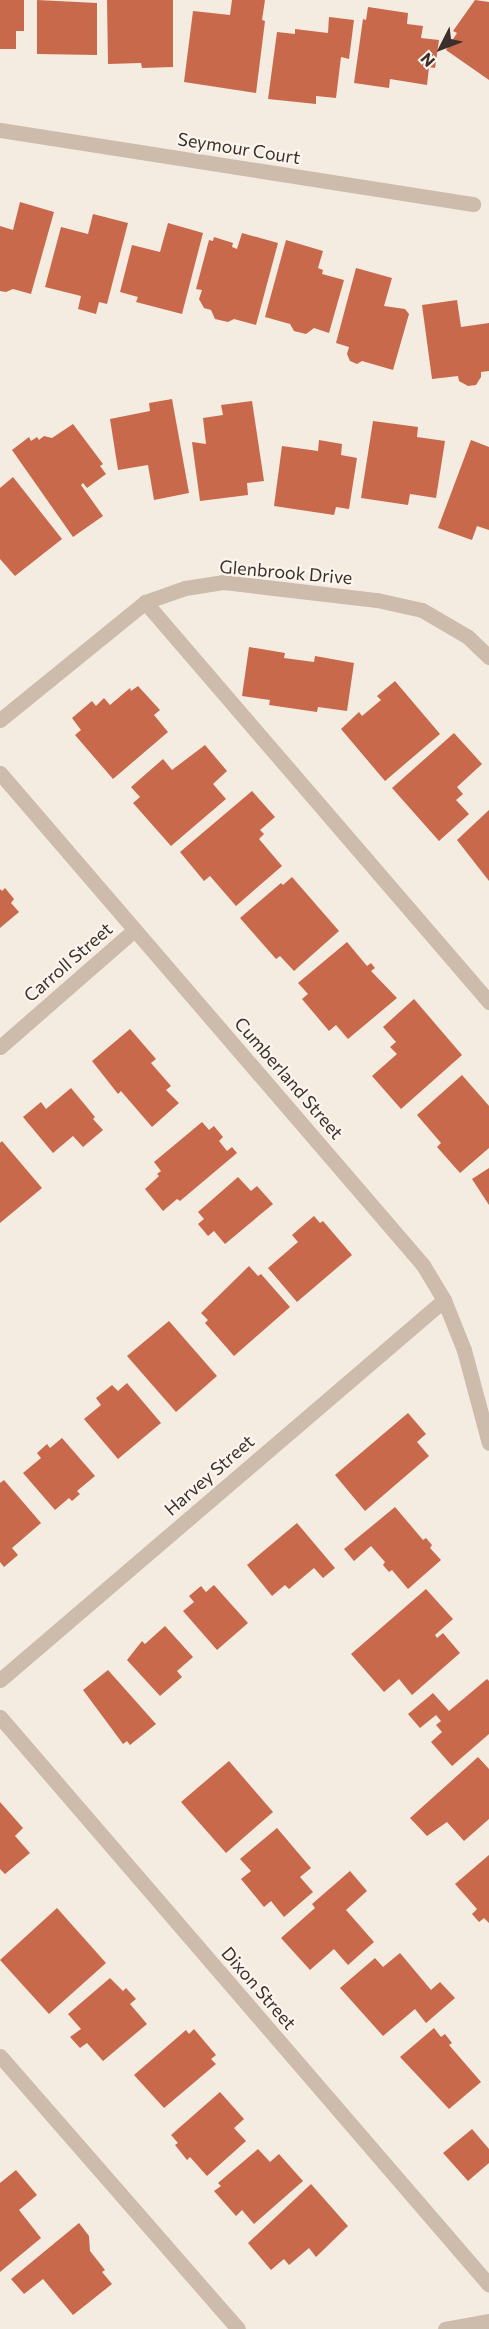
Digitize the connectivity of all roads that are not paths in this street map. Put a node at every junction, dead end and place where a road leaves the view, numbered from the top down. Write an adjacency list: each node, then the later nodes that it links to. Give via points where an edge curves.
1 (0, 130): 2 (street, Seymour Court)
2 (473, 204)
3 (145, 602): 4 (street, Glenbrook Drive, via 185,588 223,582 377,600 422,610 468,637); 5 (street, Glenbrook Drive); 8 (street)
4 (489, 657)
5 (0, 720)
6 (0, 773): 7 (street, Cumberland Street)
7 (134, 931): 9 (street, Carroll Street); 10 (street, Cumberland Street, via 408,1247)
8 (489, 1002)
9 (0, 1047)
10 (444, 1300): 11 (street, Cumberland Street, via 464,1350); 12 (street, Harvey Street)
11 (489, 1443)
12 (0, 1680)
13 (0, 1717): 15 (street, Dixon Street)
14 (0, 2056): 17 (street)
15 (489, 2285)
16 (489, 2321): 18 (street)
17 (238, 2329)
18 (447, 2329)

